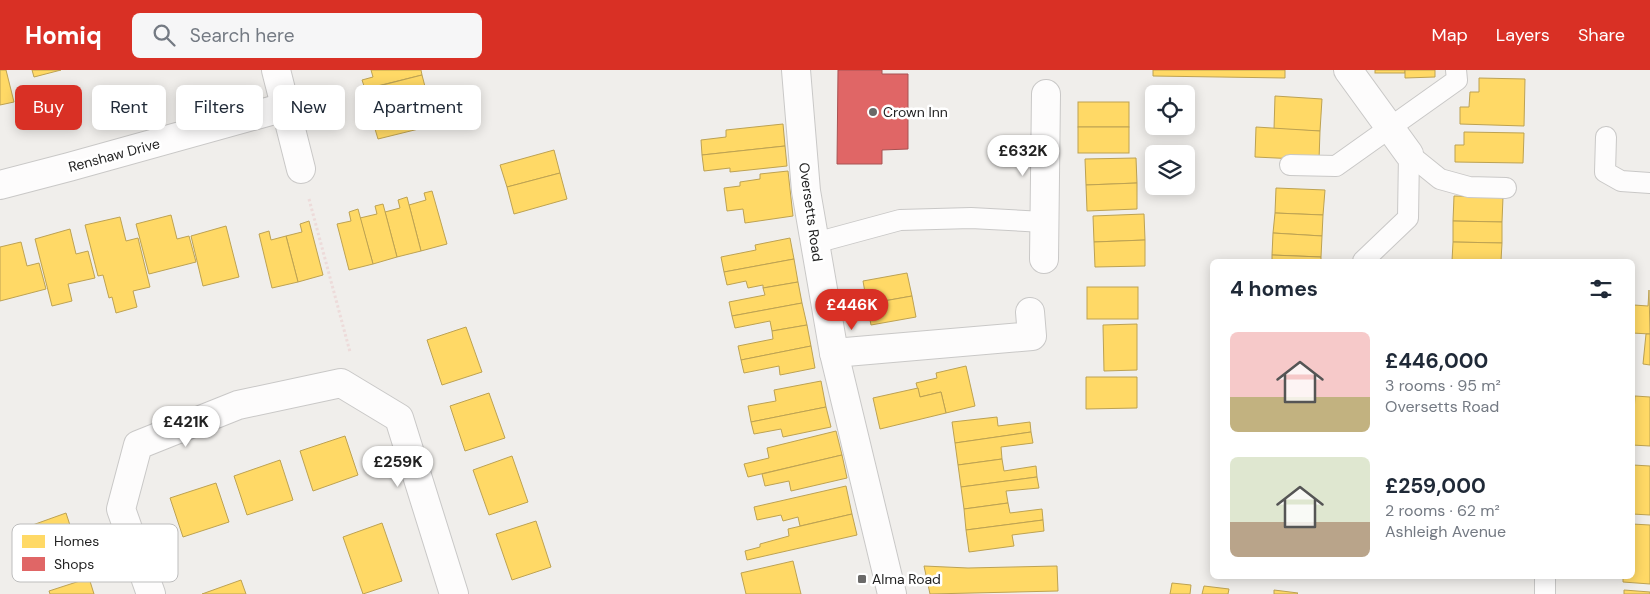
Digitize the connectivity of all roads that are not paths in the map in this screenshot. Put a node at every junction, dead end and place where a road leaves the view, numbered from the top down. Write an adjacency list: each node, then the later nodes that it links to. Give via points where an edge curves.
1 (276, 70): 5 (street)
2 (796, 70): 18 (street, Oversetts Road, via 806,191)
3 (1348, 70): 8 (street)
4 (1456, 70): 8 (lane, via 1457,80)
5 (280, 85)
6 (1046, 94): 17 (street)
7 (273, 110): 15 (street, Renshaw Drive)
8 (1390, 128): 11 (street); 12 (lane, via 1336,166)
9 (291, 130): 13 (street)
10 (1606, 137): 14 (lane, via 1605,172 1621,181)
11 (1409, 154): 16 (lane, via 1440,179 1469,187); 20 (lane, via 1408,218)
12 (1290, 165)
13 (301, 169)
14 (1650, 183)
15 (0, 185)
16 (1506, 188)
17 (1044, 222): 18 (lane, via 970,218 900,220); 19 (street)
18 (815, 243): 22 (street, Oversetts Road)
19 (1044, 259)
20 (1365, 259)
21 (1030, 312): 22 (street, via 1032,336)
22 (834, 353): 28 (street, Oversetts Road)
23 (126, 524): 27 (street, via 121,509 138,445 238,405 352,390 399,418)
24 (1545, 579): 29 (lane)
25 (147, 582): 26 (street)
26 (151, 594)
27 (454, 594)
28 (892, 594)
29 (1545, 594)

